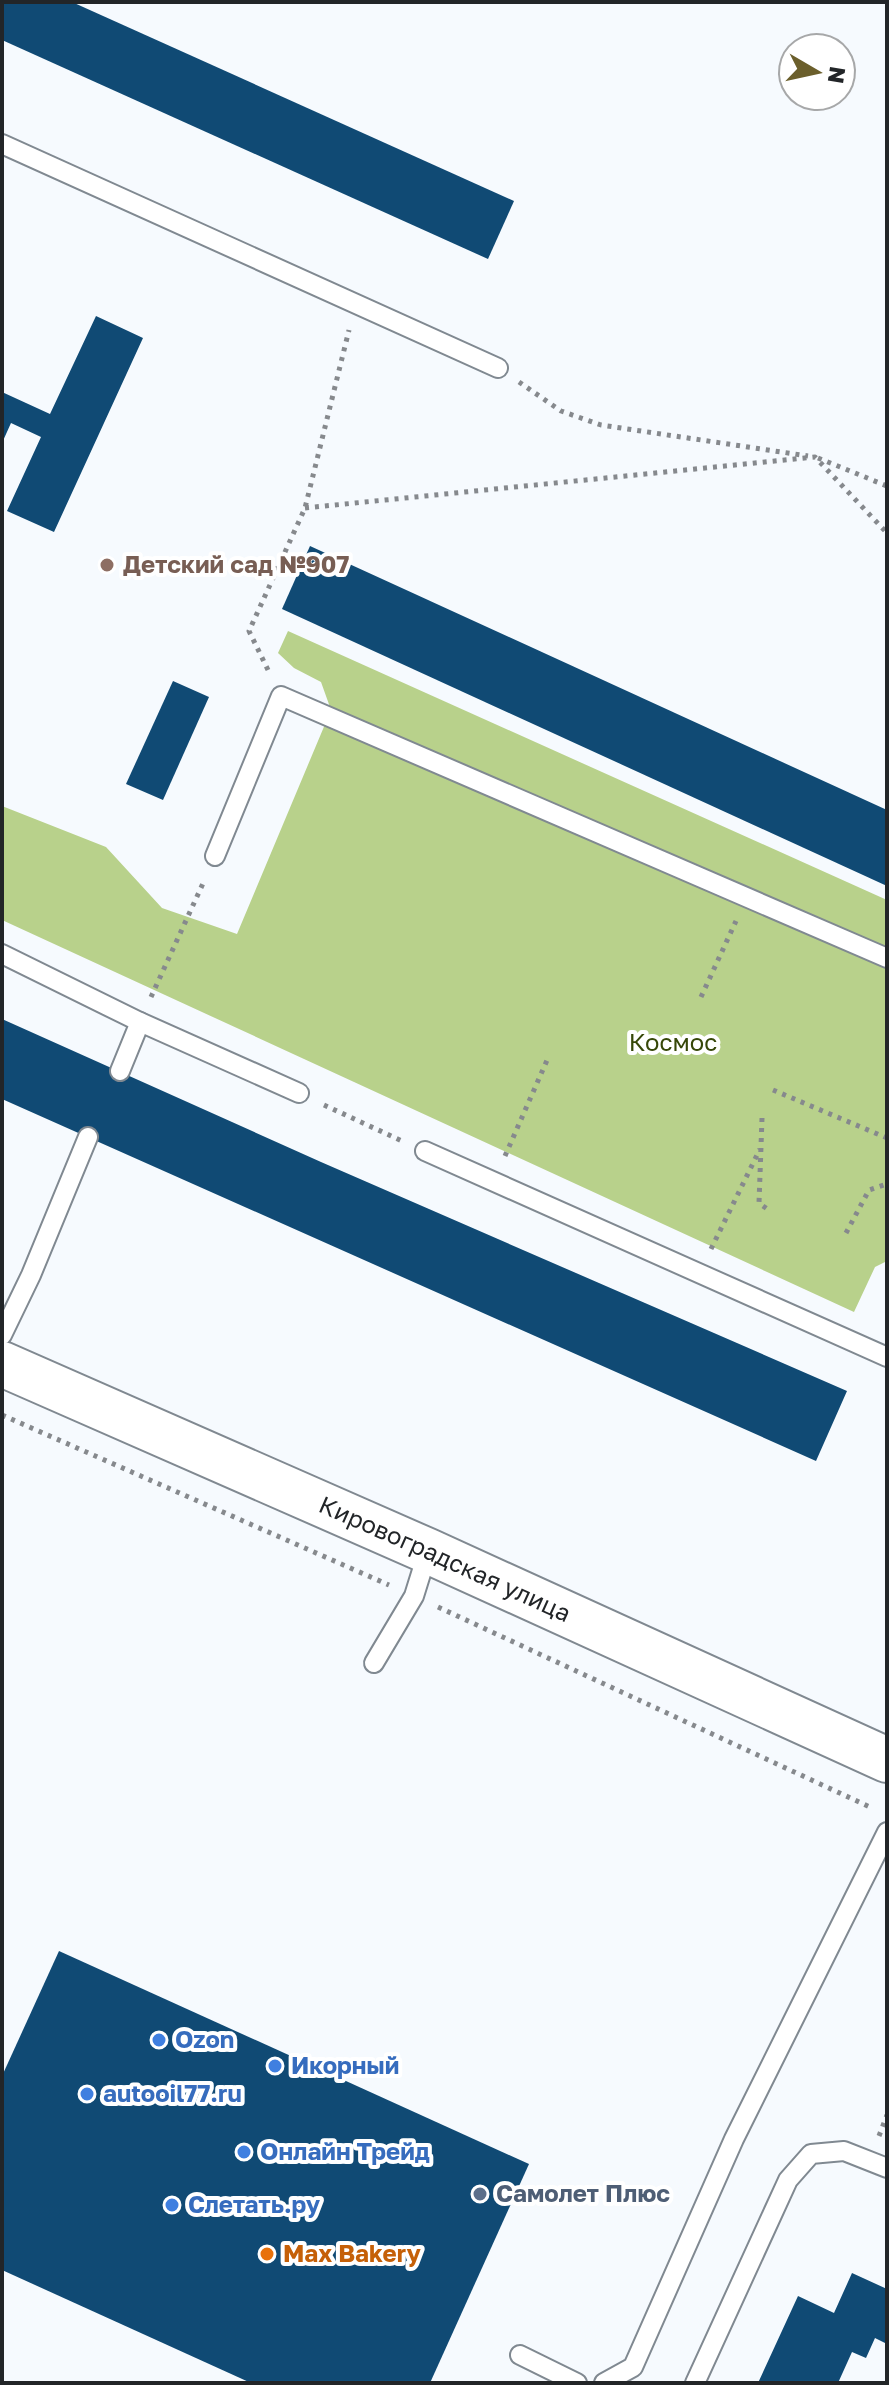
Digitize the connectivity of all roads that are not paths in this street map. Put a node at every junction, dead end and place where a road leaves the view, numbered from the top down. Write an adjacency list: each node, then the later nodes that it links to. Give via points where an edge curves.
1 (2, 144): 2 (lane)
2 (498, 368)
3 (215, 856): 5 (lane, via 281,696)
4 (2, 954): 6 (lane)
5 (887, 958)
6 (140, 1022): 7 (lane); 8 (lane)
7 (120, 1071)
8 (299, 1093)
9 (88, 1137): 11 (lane)
10 (425, 1151): 12 (lane)
11 (2, 1335)
12 (887, 1357)
13 (2, 1364): 14 (street, Кировоградская улица)
14 (428, 1551): 15 (lane, via 414,1596); 16 (street, Кировоградская улица)
15 (374, 1663)
16 (887, 1760)
17 (887, 1832): 21 (lane, via 734,2139 633,2367)
18 (887, 2168): 22 (lane, via 844,2151 811,2154 788,2180)
19 (520, 2355): 20 (lane)
20 (577, 2383)
21 (604, 2383)
22 (695, 2383)

